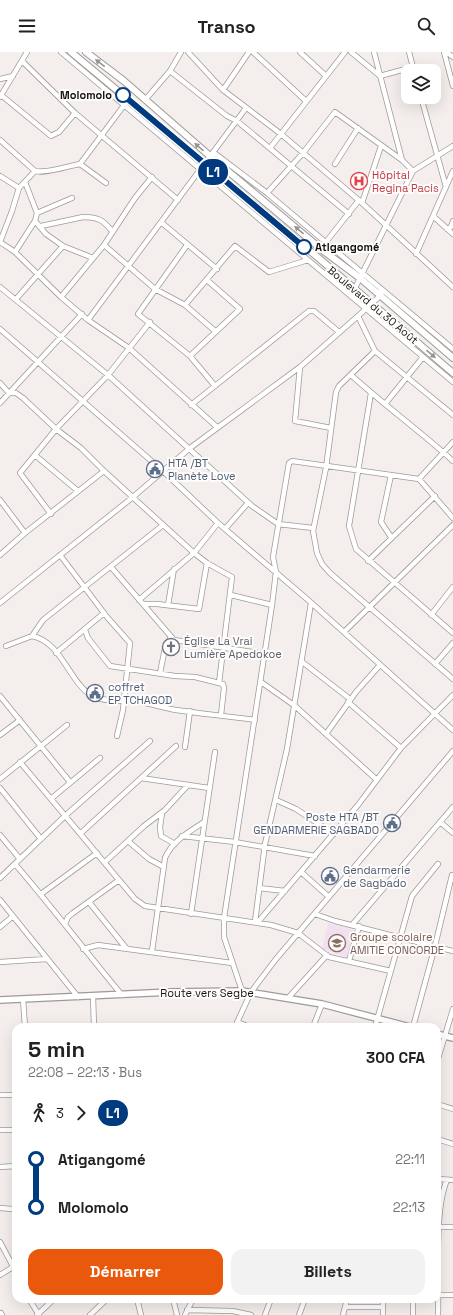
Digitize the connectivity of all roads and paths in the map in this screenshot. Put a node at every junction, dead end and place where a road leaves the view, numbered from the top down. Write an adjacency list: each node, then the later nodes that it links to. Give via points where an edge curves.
1 (27, 52): 16 (street)
2 (61, 52): 29 (street)
3 (71, 52): 48 (highway, Boulevard du 30 Août)
4 (86, 52): 27 (highway, Boulevard du 30 Août, one-way to 4)
5 (181, 52): 18 (street)
6 (188, 52): 25 (street)
7 (249, 52): 25 (street)
8 (253, 52): 28 (street)
9 (300, 52): 21 (street)
10 (345, 52): 21 (street)
11 (351, 52): 22 (street)
12 (374, 52): 22 (street)
13 (409, 52): 17 (street)
14 (445, 52): 15 (street); 24 (street)
15 (453, 57)
16 (22, 61): 20 (street); 32 (street)
17 (412, 64)
18 (170, 70): 27 (street); 33 (street, via 227,116)
19 (401, 72): 22 (street)
20 (13, 76): 23 (street); 26 (street)
21 (326, 76): 28 (street)
22 (380, 76): 44 (street)
23 (0, 79)
24 (453, 86)
25 (223, 90): 31 (street)
26 (0, 96): 32 (street, via 51,136)
27 (145, 100): 42 (highway, Boulevard du 30 Août, one-way to 27)
28 (306, 101): 35 (street)
29 (125, 104): 36 (street); 48 (street)
30 (423, 104): 43 (street)
31 (246, 108): 33 (street); 35 (street)
32 (75, 114): 36 (street)
33 (237, 121): 40 (street); 42 (street)
34 (358, 128): 38 (street); 41 (street, via 337,112 334,113); 46 (street)
35 (281, 134): 40 (street); 41 (street)
36 (102, 135): 45 (street); 53 (street)
37 (0, 140): 49 (street)
38 (381, 146): 44 (street); 62 (street)
39 (453, 146): 43 (street)
40 (270, 148): 47 (street)
41 (303, 153): 47 (street); 62 (street)
42 (212, 154): 48 (street); 59 (street); 86 (highway, Boulevard du 30 Août, one-way to 42, via 321,249)
43 (437, 156): 50 (street); 57 (street)
44 (402, 160): 50 (street)
45 (80, 164): 49 (street, via 42,173); 56 (street)
46 (335, 164)
47 (292, 166): 59 (street); 64 (street)
48 (202, 167): 61 (street); 82 (street); 91 (highway, Boulevard du 30 Août, via 315,255)
49 (35, 171): 55 (street)
50 (413, 171): 70 (street)
51 (453, 171): 54 (street)
52 (0, 176): 58 (street)
53 (152, 177): 61 (street); 72 (street)
54 (451, 180): 57 (street)
55 (25, 182): 58 (street); 63 (street)
56 (106, 183)
57 (446, 187): 65 (street)
58 (19, 188): 74 (street)
59 (267, 193): 75 (street)
60 (72, 198): 63 (street)
61 (178, 200): 68 (street)
62 (360, 202): 64 (street); 70 (street)
63 (37, 213): 66 (street)
64 (349, 214): 75 (street)
65 (433, 216): 71 (street); 80 (street)
66 (35, 221): 69 (street); 79 (street)
67 (453, 221): 71 (street)
68 (162, 224): 78 (street); 83 (street)
69 (41, 226): 72 (street, via 83,216 102,220); 77 (street, via 46,234)
70 (387, 227): 80 (street); 86 (street)
71 (447, 229): 73 (street)
72 (112, 232): 76 (street)
73 (453, 234)
74 (0, 242): 79 (street)
75 (326, 242): 86 (street)
76 (104, 245): 81 (street); 83 (street)
77 (63, 246): 81 (street); 85 (street)
78 (188, 246): 84 (street); 90 (street)
79 (14, 252): 85 (street)
80 (416, 254): 89 (street)
81 (93, 258): 93 (street)
82 (308, 260): 84 (street, via 269,272 235,246); 97 (street)
83 (129, 265): 90 (street); 100 (street)
84 (217, 268): 87 (street)
85 (36, 274): 93 (street); 94 (street)
86 (361, 276): 91 (street); 92 (highway, Boulevard du 30 Août)
87 (207, 280): 96 (street); 103 (street, via 240,309)
88 (0, 287): 94 (street)
89 (453, 287)
90 (155, 289): 96 (street); 101 (street, via 138,314)
91 (354, 290): 95 (highway, Boulevard du 30 Août)
92 (380, 293): 95 (street); 107 (street); 111 (highway, Boulevard du 30 Août)
93 (61, 297): 98 (street)
94 (16, 299): 105 (street)
95 (371, 304): 97 (street); 114 (highway, Boulevard du 30 Août, one-way to 114)
96 (185, 305): 103 (street)
97 (366, 309): 99 (street); 110 (street)
98 (82, 314): 100 (street); 105 (street)
99 (358, 316): 104 (street); 108 (street)
100 (88, 320): 106 (street)
101 (150, 322): 106 (street); 109 (street)
102 (0, 329): 112 (street)
103 (215, 331): 109 (street)
104 (339, 332): 113 (street); 120 (street, via 314,311 310,311)
105 (61, 339): 112 (street); 115 (street)
106 (129, 348): 115 (street); 126 (street)
107 (453, 349)
108 (375, 351): 116 (street); 117 (street)
109 (190, 356): 120 (street)
110 (423, 357): 117 (street); 118 (street)
111 (453, 358)
112 (38, 362): 121 (street); 123 (street)
113 (300, 367): 128 (street); 129 (street, via 294,421)
114 (453, 373)
115 (108, 375): 123 (street); 132 (street)
116 (351, 375): 122 (street); 129 (street, via 337,390)
117 (407, 376): 125 (street); 127 (street)
118 (453, 382)
119 (0, 383): 121 (street)
120 (215, 386): 126 (street)
121 (9, 393): 124 (street); 130 (street, via 16,393 23,398)
122 (371, 393): 125 (street); 139 (street)
123 (82, 402): 130 (street); 138 (street)
124 (0, 403)
125 (385, 404): 133 (street)
126 (191, 405): 128 (street)
127 (453, 415)
128 (217, 427): 132 (street)
129 (331, 428): 136 (street)
130 (56, 429): 134 (street); 137 (street, via 81,448)
131 (453, 442): 133 (street)
132 (190, 448): 138 (street); 146 (street)
133 (443, 452): 135 (street); 141 (street)
134 (36, 456): 142 (street); 147 (street, via 20,473)
135 (453, 461)
136 (326, 466): 139 (street); 151 (street, via 289,463); 153 (street)
137 (104, 471): 142 (street); 144 (street)
138 (163, 471): 144 (street); 149 (street)
139 (358, 471): 140 (street); 160 (street, via 349,528 355,546)
140 (391, 475): 141 (street); 156 (street, via 381,523)
141 (419, 479): 143 (street)
142 (78, 491): 147 (street)
143 (435, 496): 148 (street); 156 (street)
144 (132, 497): 150 (street); 159 (street)
145 (0, 500): 155 (street)
146 (248, 503): 151 (street); 154 (street)
147 (51, 514): 155 (street)
148 (453, 518)
149 (218, 523): 154 (street); 157 (street)
150 (163, 524): 157 (street); 162 (street)
151 (278, 524): 153 (street); 164 (street, via 273,557)
152 (453, 525): 165 (street)
153 (313, 528): 174 (street, via 314,541 322,564)
154 (225, 529): 164 (street)
155 (24, 533): 158 (street)
156 (391, 537): 160 (street)
157 (194, 553): 161 (street); 163 (street)
158 (0, 555)
159 (60, 555): 166 (street); 170 (street)
160 (368, 561): 165 (street)
161 (207, 563): 168 (street, via 232,577); 172 (street, via 200,609)
162 (111, 567): 166 (street); 169 (street)
163 (174, 569): 169 (street); 172 (street)
164 (276, 574): 171 (street); 173 (street)
165 (395, 584): 174 (street); 176 (street)
166 (84, 587): 175 (street); 180 (street, via 43,620)
167 (453, 587): 176 (street)
168 (231, 595): 173 (street); 184 (street)
169 (141, 602): 172 (street); 181 (street)
170 (0, 603)
171 (312, 603): 178 (street); 187 (street)
172 (168, 605)
173 (272, 605): 186 (street)
174 (370, 608): 178 (street); 188 (street)
175 (104, 613): 177 (street); 190 (street, via 130,642)
176 (431, 614): 179 (street)
177 (85, 630): 185 (street); 190 (street, via 107,664)
178 (344, 632): 189 (street)
179 (453, 633)
180 (32, 636): 183 (street); 185 (street, via 41,639)
181 (171, 637): 184 (street); 191 (street, via 165,648)
182 (453, 643): 188 (street)
183 (6, 646)
184 (223, 648): 186 (street); 194 (street)
185 (56, 653): 198 (street, via 91,696)
186 (265, 654): 193 (street)
187 (301, 661): 197 (street); 199 (street)
188 (435, 664): 192 (street)
189 (380, 665): 197 (street); 201 (street)
190 (128, 668): 191 (street); 198 (street)
191 (160, 673): 194 (street)
192 (453, 679)
193 (261, 682): 199 (street); 204 (street)
194 (219, 683): 202 (street, via 224,688)
195 (453, 695): 201 (street)
196 (0, 696): 203 (street)
197 (349, 701): 207 (street); 214 (street)
198 (124, 702): 200 (street); 209 (street)
199 (295, 706): 207 (street); 227 (street)
200 (190, 711): 202 (street); 213 (street)
201 (435, 714): 206 (street); 214 (street)
202 (221, 715): 204 (street)
203 (20, 720): 208 (street); 211 (street)
204 (255, 720): 241 (street)
205 (67, 725): 211 (street)
206 (453, 730)
207 (326, 734): 221 (street)
208 (0, 735)
209 (117, 736)
210 (150, 741): 230 (street)
211 (40, 746): 218 (street); 222 (street)
212 (176, 746): 219 (street)
213 (185, 747)
214 (401, 748): 221 (street)
215 (453, 751): 258 (street)
216 (215, 752): 225 (street)
217 (100, 758): 222 (street)
218 (20, 762): 220 (street); 226 (street)
219 (141, 778): 223 (street); 233 (street)
220 (0, 779)
221 (377, 780): 235 (street)
222 (70, 782): 226 (street)
223 (188, 785): 225 (street); 229 (street)
224 (0, 788): 239 (street)
225 (209, 788): 231 (street)
226 (52, 798): 230 (street)
227 (276, 800): 235 (street, via 296,809); 243 (street)
228 (453, 807): 232 (street)
229 (162, 813): 240 (street); 242 (street, via 161,836)
230 (66, 815): 233 (street); 239 (street)
231 (204, 822): 237 (street); 238 (street)
232 (440, 822): 234 (street); 268 (street)
233 (81, 833): 244 (street)
234 (453, 833)
235 (334, 834): 245 (street)
236 (0, 835): 246 (street)
237 (182, 836): 238 (street); 242 (street)
238 (201, 838): 241 (street); 262 (street)
239 (41, 839): 246 (street)
240 (128, 841): 247 (street); 250 (street, via 150,860)
241 (235, 842): 243 (street); 265 (street)
242 (175, 844): 250 (street, via 167,852)
243 (265, 848): 245 (street); 255 (street)
244 (98, 853): 247 (street); 257 (street)
245 (315, 856): 251 (street)
246 (20, 859): 248 (street)
247 (105, 862): 254 (street)
248 (16, 864): 253 (street); 257 (street)
249 (438, 864): 272 (street, via 413,893)
250 (162, 866): 261 (street)
251 (301, 872): 256 (street); 258 (street)
252 (452, 875): 273 (street)
253 (0, 878)
254 (119, 880): 260 (street); 261 (street, via 140,904)
255 (259, 888): 256 (street); 266 (street)
256 (285, 891): 266 (street)
257 (41, 894): 267 (street)
258 (329, 897): 263 (street)
259 (0, 900): 264 (street)
260 (89, 902): 267 (street, via 68,917); 274 (street)
261 (156, 909): 262 (street); 276 (street)
262 (191, 914): 265 (street)
263 (315, 914): 268 (street); 271 (street)
264 (12, 917): 270 (street); 279 (street)
265 (224, 918): 266 (street); 282 (street, via 224,937)
266 (256, 922): 271 (street)
267 (65, 924): 275 (street)
268 (352, 925): 269 (street)
269 (359, 926): 272 (street); 280 (street)
270 (0, 927)
271 (298, 933): 278 (street); 285 (street)
272 (401, 937): 273 (street); 283 (street)
273 (435, 946): 277 (street); 301 (street)
274 (126, 948): 275 (street, via 98,945); 276 (street)
275 (83, 949): 286 (street)
276 (152, 951): 282 (street)
277 (453, 951)
278 (327, 955): 280 (street); 289 (street)
279 (47, 959): 281 (street); 288 (street)
280 (348, 961): 283 (street)
281 (0, 962)
282 (232, 963): 284 (street)
283 (392, 970): 294 (street)
284 (242, 991): 285 (main road, Route vers Segbe); 286 (main road, Route vers Segbe)
285 (251, 992): 289 (main road, Route vers Segbe); 297 (street)
286 (122, 995): 287 (main road, Route vers Segbe)
287 (92, 996): 288 (main road, Route vers Segbe); 296 (street)
288 (78, 997): 290 (main road, Route vers Segbe)
289 (289, 997): 292 (main road, Route vers Segbe)
290 (23, 999): 291 (main road, Route vers Segbe); 295 (street)
291 (0, 1000)
292 (322, 1004): 294 (main road, Route vers Segbe); 298 (street)
293 (453, 1009): 303 (street)
294 (378, 1018): 299 (street); 300 (main road, Route vers Segbe)
295 (25, 1023)
296 (94, 1023)
297 (237, 1023)
298 (315, 1023)
299 (376, 1023)
300 (397, 1023)
301 (413, 1023)
302 (441, 1035): 303 (main road)
303 (445, 1036): 304 (main road); 305 (street)
304 (453, 1038)
305 (441, 1049)
306 (0, 1095): 307 (street)
307 (12, 1095)
308 (441, 1105): 309 (street)
309 (453, 1109)
310 (0, 1130): 311 (street)
311 (12, 1130)
312 (441, 1140): 313 (street)
313 (453, 1144)
314 (12, 1166): 315 (street)
315 (0, 1167)
316 (441, 1179): 317 (street)
317 (446, 1180): 318 (street); 320 (street)
318 (453, 1180)
319 (0, 1208): 321 (street)
320 (441, 1208)
321 (12, 1209)
322 (441, 1227): 323 (street)
323 (453, 1227)
324 (0, 1242): 325 (street)
325 (12, 1261)
326 (12, 1268): 327 (street)
327 (0, 1275)
328 (441, 1295): 329 (street)
329 (453, 1296)
330 (31, 1303): 345 (street)
331 (50, 1303): 345 (street)
332 (101, 1303): 347 (street)
333 (138, 1303): 346 (street)
334 (175, 1303): 348 (street)
335 (191, 1303): 344 (street)
336 (270, 1303): 350 (street)
337 (304, 1303): 351 (street)
338 (346, 1303): 342 (street)
339 (383, 1303): 343 (street)
340 (413, 1303): 354 (street)
341 (438, 1303): 355 (street)
342 (345, 1307): 343 (street); 352 (street)
343 (383, 1307): 353 (street)
344 (186, 1313): 349 (street, via 233,1311)
345 (38, 1314)
346 (140, 1314)
347 (90, 1315)
348 (177, 1315)
349 (251, 1315)
350 (265, 1315)
351 (299, 1315)
352 (343, 1315)
353 (383, 1315)
354 (412, 1315)
355 (438, 1315)

